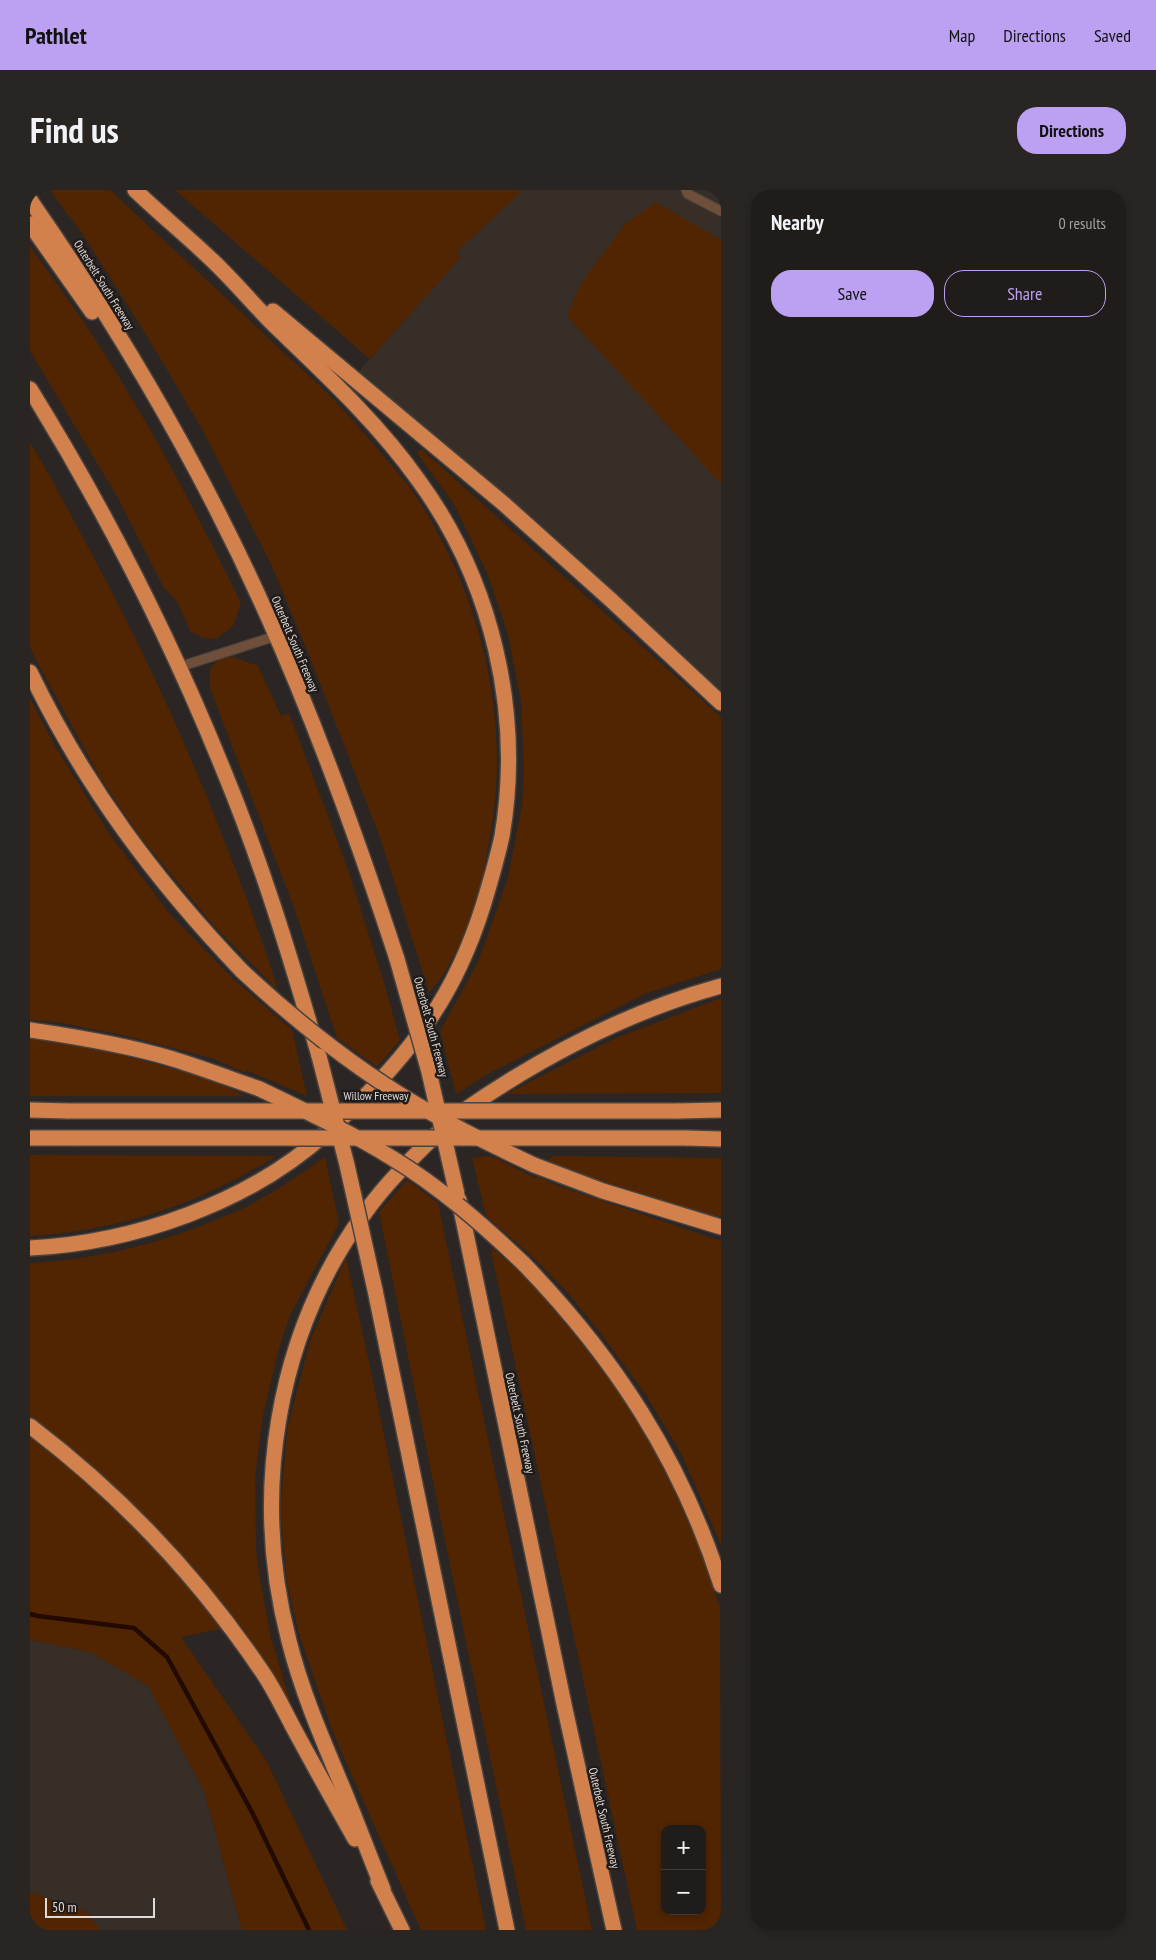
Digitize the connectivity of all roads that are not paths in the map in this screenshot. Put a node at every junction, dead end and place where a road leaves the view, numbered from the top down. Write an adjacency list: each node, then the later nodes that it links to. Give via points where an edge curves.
1 (134, 190): 6 (highway)
2 (686, 190): 4 (lane)
3 (30, 200): 8 (highway, Outerbelt South Freeway, via 109,320)
4 (721, 211)
5 (30, 224): 8 (highway)
6 (215, 262): 12 (highway, via 504,504); 20 (highway, via 382,435 419,481 448,525 472,574 499,667 506,712 508,772 502,835 476,930 432,1016 396,1064 316,1142 253,1184 172,1220 88,1241)
7 (30, 389): 10 (highway, via 88,486)
8 (174, 430): 9 (highway, Outerbelt South Freeway)
9 (276, 636): 10 (lane); 26 (highway, Outerbelt South Freeway, bridge, via 364,858 397,959 428,1072 458,1194)
10 (179, 667): 25 (highway, bridge, via 224,770 256,856 284,936 319,1056 375,1290)
11 (30, 672): 19 (highway, bridge, via 51,716 116,820 177,900 242,971 304,1025 394,1091 441,1119 534,1165 603,1191)
12 (721, 703)
13 (721, 986): 23 (highway, via 651,1010 586,1038 535,1064 456,1116 395,1176 364,1214 336,1257 314,1301 283,1395 275,1435 272,1542 289,1641 303,1688)
14 (30, 1030): 22 (highway, bridge, via 149,1052 260,1089 393,1158 480,1222 560,1301 627,1389 658,1438 692,1505)
15 (30, 1110): 16 (highway, Willow Freeway, bridge)
16 (721, 1110)
17 (30, 1138): 18 (highway, bridge)
18 (721, 1138)
19 (721, 1227)
20 (30, 1248)
21 (30, 1426): 23 (highway, via 126,1507 163,1545 230,1628 266,1677)
22 (721, 1585)
23 (383, 1889): 24 (highway)
24 (402, 1930)
25 (507, 1930)
26 (614, 1930)

